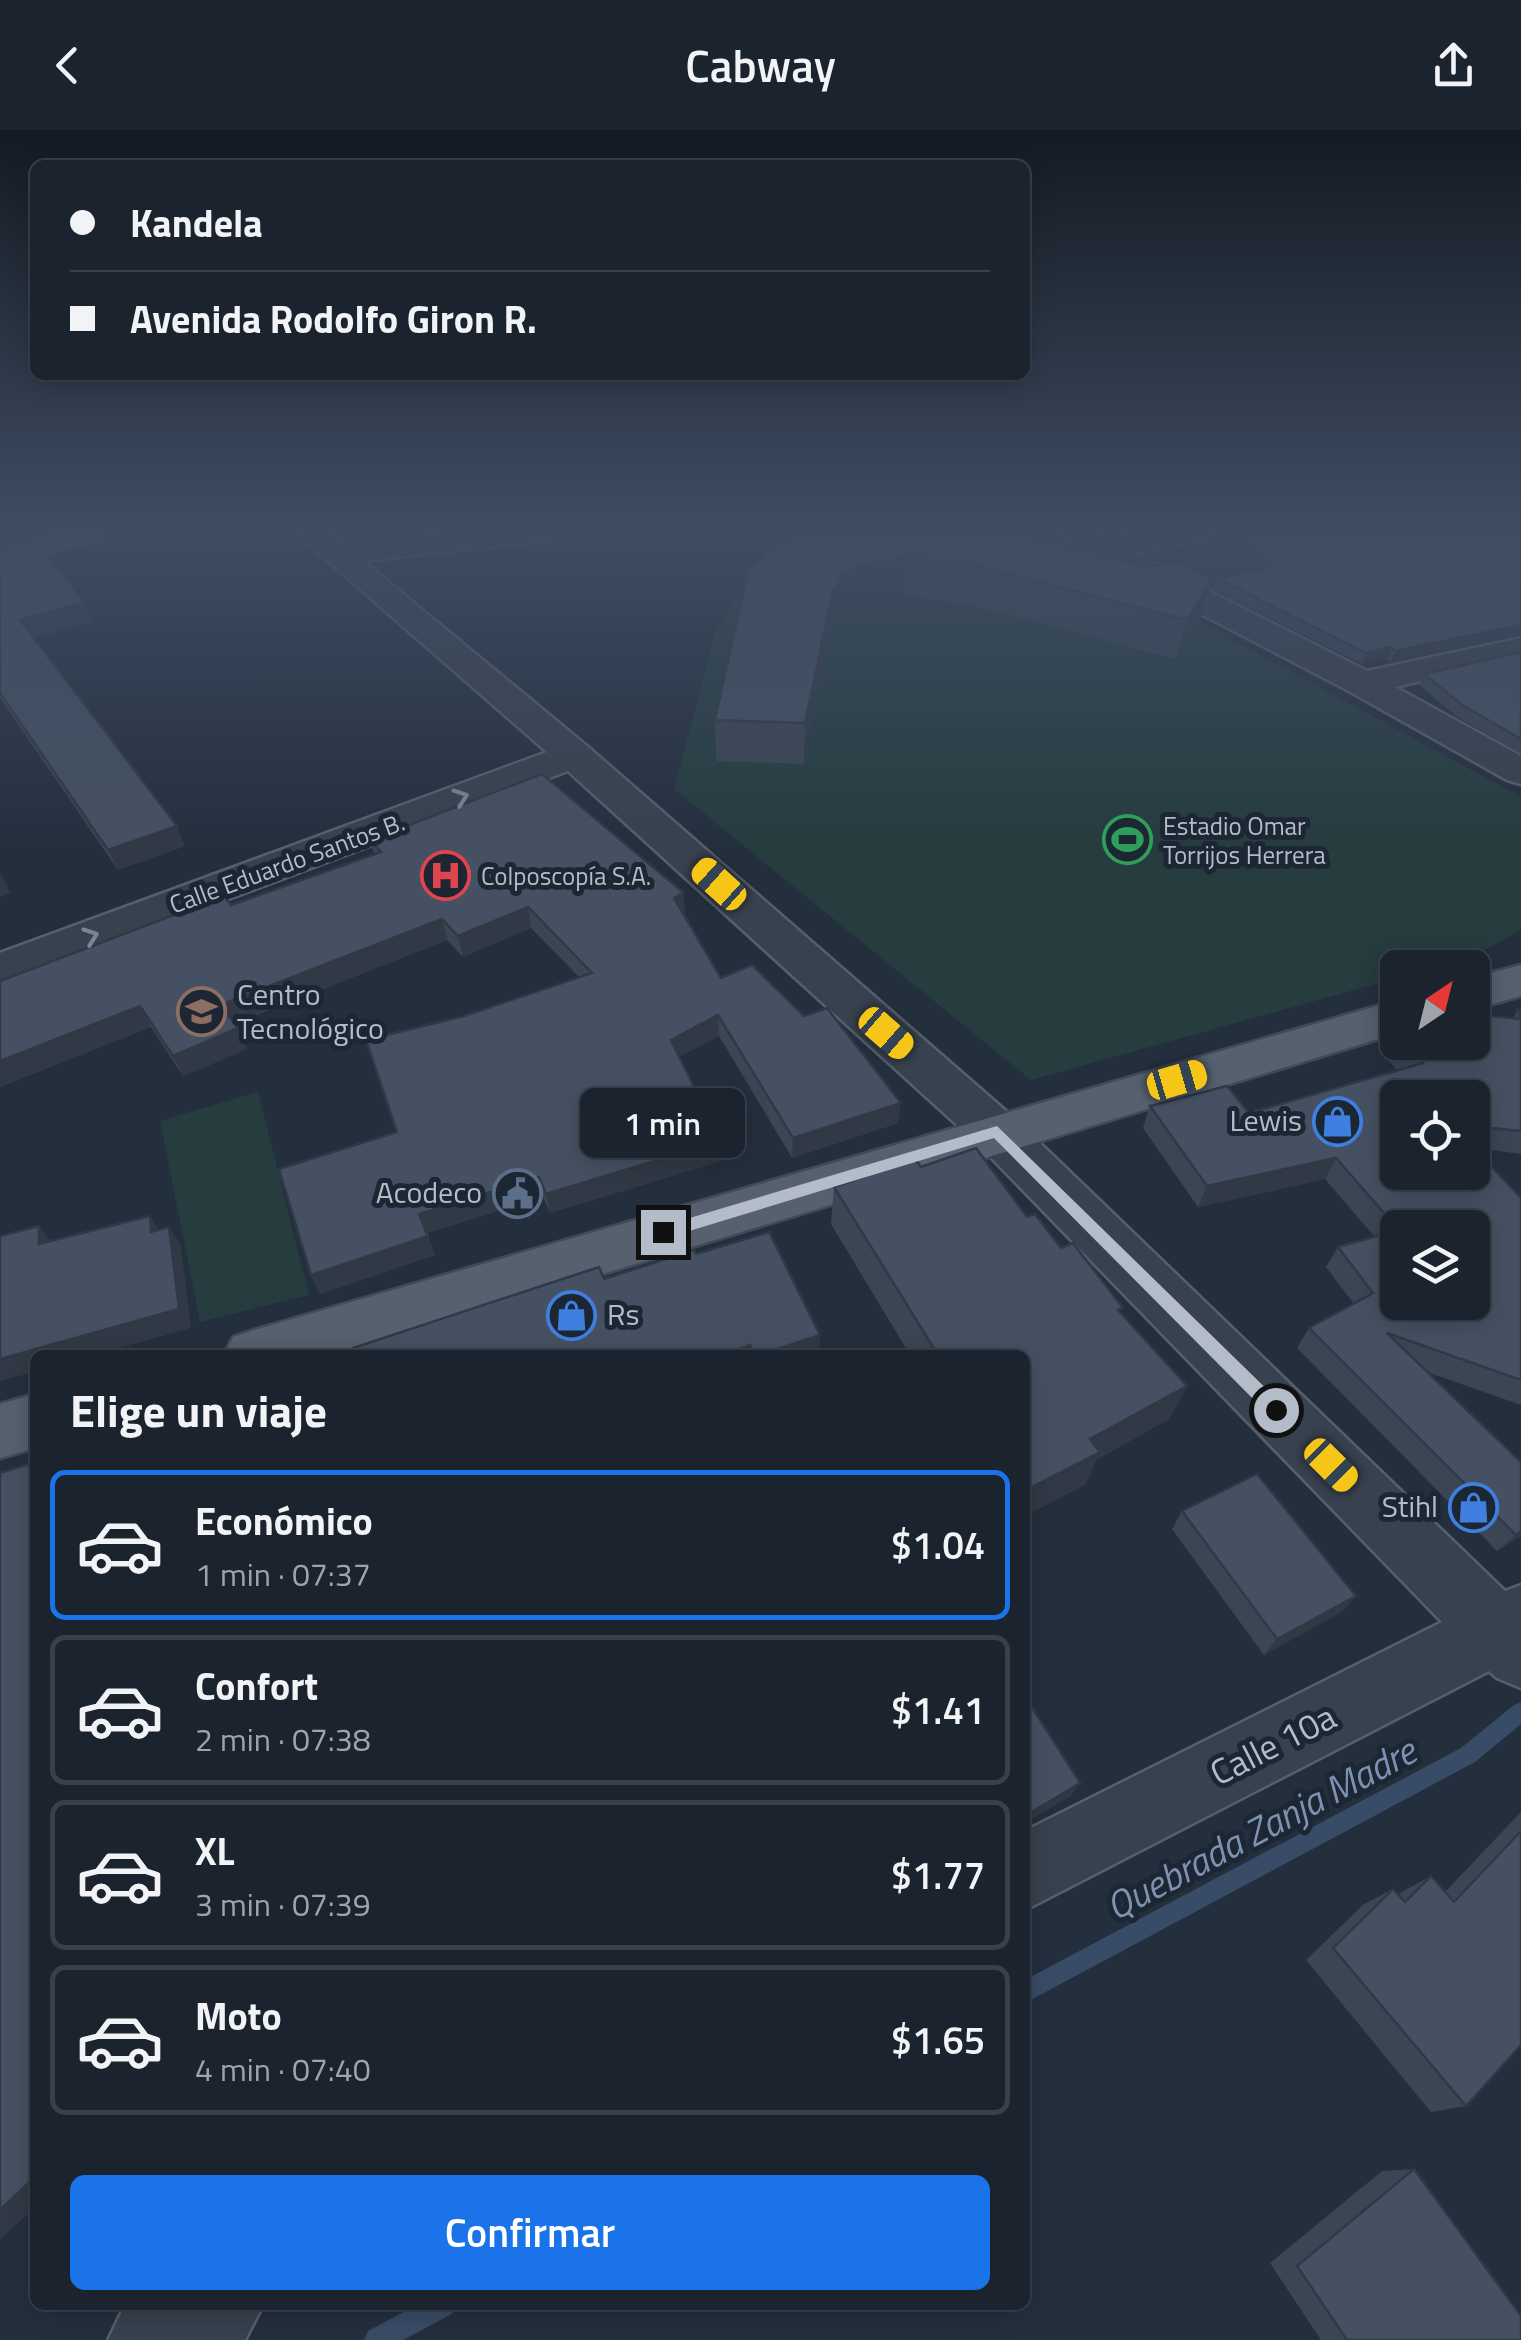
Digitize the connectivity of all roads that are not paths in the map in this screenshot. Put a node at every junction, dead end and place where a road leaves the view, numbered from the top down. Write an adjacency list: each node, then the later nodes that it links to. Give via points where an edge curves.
1 (432, 635): 5 (street)
2 (1269, 635): 4 (street)
3 (1521, 648): 4 (street)
4 (1362, 683): 6 (street)
5 (574, 756): 7 (street, Calle Eduardo Santos B., one-way to 5); 13 (street)
6 (1521, 772)
7 (0, 970)
8 (1521, 980): 9 (main road)
9 (1490, 989)
10 (1490, 1006): 11 (main road)
11 (1521, 1010)
12 (1380, 1021): 13 (main road)
13 (997, 1132): 14 (main road); 17 (street)
14 (271, 1350)
15 (30, 1422): 16 (main road)
16 (0, 1431)
17 (1514, 1635): 18 (street, Calle 10a)
18 (1030, 1870)
19 (208, 2310): 20 (street)
20 (154, 2340)

